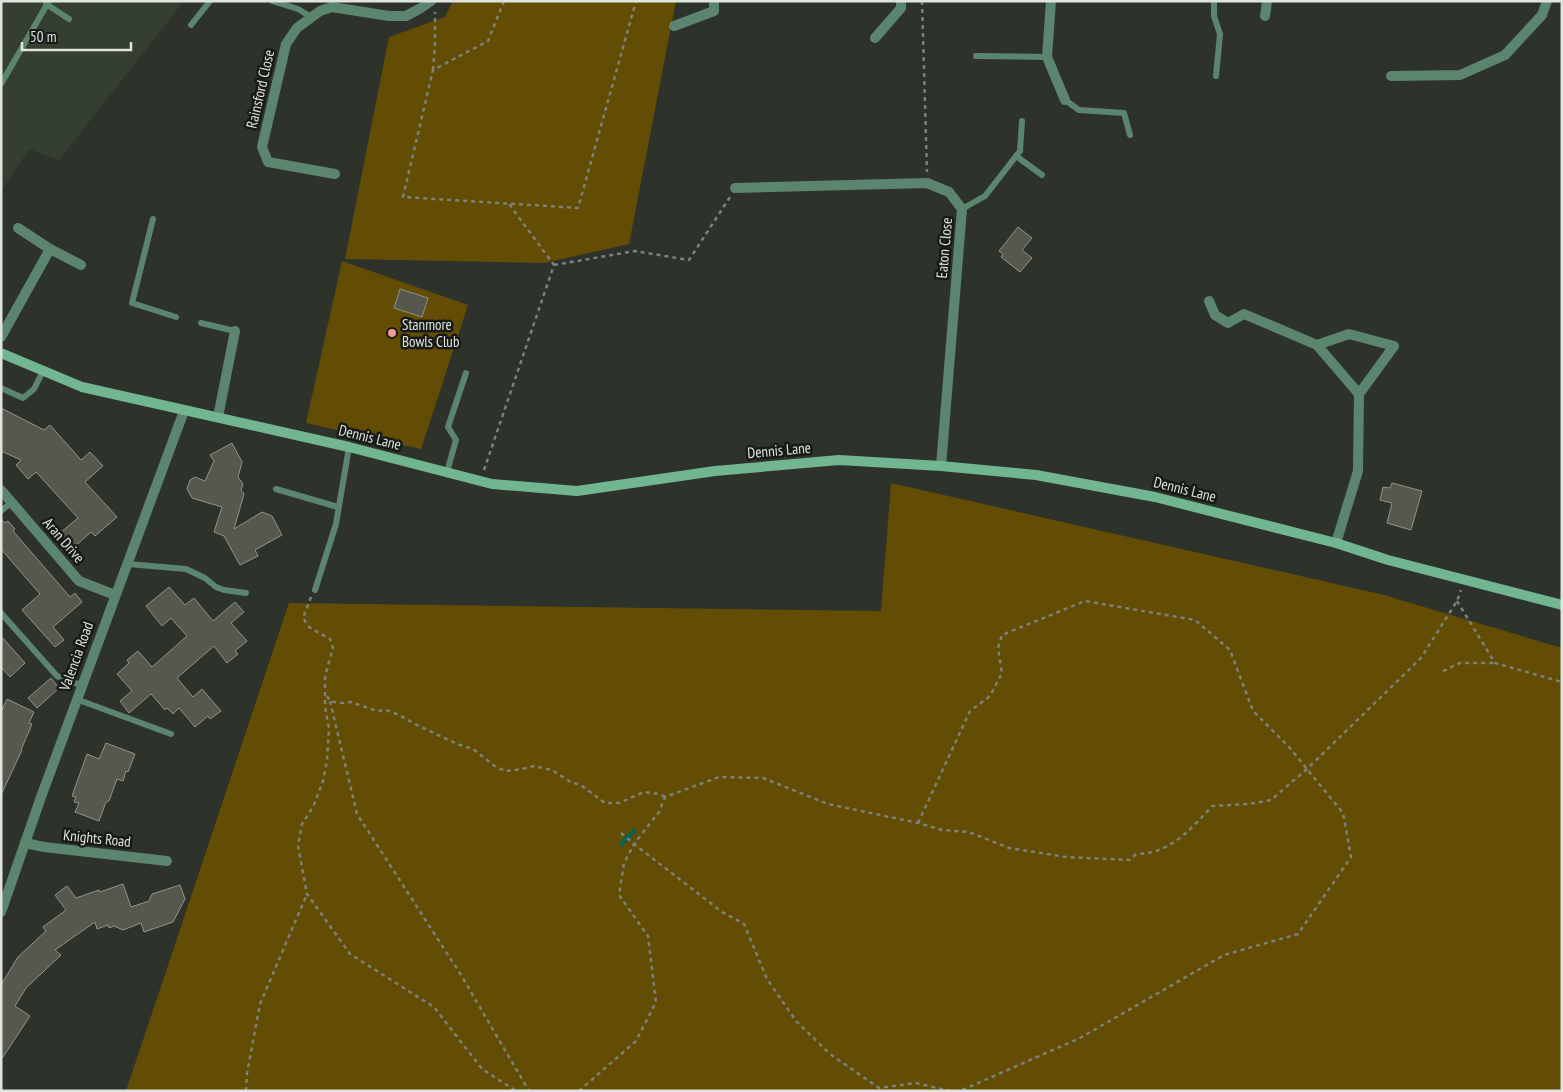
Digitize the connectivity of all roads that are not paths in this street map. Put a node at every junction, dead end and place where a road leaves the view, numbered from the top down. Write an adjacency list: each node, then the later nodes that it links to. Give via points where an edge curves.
1 (210, 1): 15 (lane)
2 (272, 1): 13 (lane)
3 (714, 1): 16 (street, via 714,10)
4 (901, 1): 17 (street, via 901,8)
5 (1051, 1): 19 (street)
6 (1214, 1): 20 (lane, via 1214,16 1220,34)
7 (1267, 1): 12 (street)
8 (1547, 1): 21 (street, via 1542,15 1505,55 1460,75)
9 (47, 3): 14 (lane); 22 (lane)
10 (332, 4): 11 (street, via 389,16 406,16); 13 (street, Rainsford Close)
11 (433, 6)
12 (1265, 16)
13 (311, 17): 27 (street, Rainsford Close, via 297,28 286,44 262,147 268,162)
14 (69, 19)
15 (191, 25)
16 (674, 26)
17 (875, 38)
18 (976, 56): 19 (lane)
19 (1048, 57): 23 (street)
20 (1216, 76)
21 (1391, 76)
22 (1, 84)
23 (1065, 100): 25 (lane, via 1079,110 1124,113)
24 (1022, 121): 26 (lane, via 1020,151)
25 (1130, 135)
26 (1016, 156): 28 (lane); 30 (lane, via 985,196)
27 (335, 174)
28 (1042, 175)
29 (735, 188): 30 (street, Eaton Close, via 927,183 949,192)
30 (962, 209): 49 (street, Eaton Close)
31 (153, 219): 36 (lane, via 132,303)
32 (18, 228): 33 (street)
33 (50, 249): 34 (street); 39 (street)
34 (81, 265)
35 (1209, 301): 40 (street, via 1215,315 1228,322 1244,314)
36 (176, 317)
37 (201, 323): 38 (lane)
38 (235, 330): 47 (street)
39 (1, 337)
40 (1317, 345): 45 (street); 45 (street, via 1349,334 1394,346)
41 (1, 353): 42 (street, Dennis Lane)
42 (44, 371): 44 (lane, via 34,390 23,398); 46 (street, Dennis Lane, via 82,387)
43 (466, 373): 50 (lane, via 448,427 456,440)
44 (1, 388)
45 (1358, 394): 56 (street, via 1358,471)
46 (184, 411): 47 (street, Dennis Lane); 57 (street, Valencia Road)
47 (218, 417): 48 (street, Dennis Lane)
48 (349, 447): 50 (street, Dennis Lane); 54 (lane)
49 (941, 466): 50 (street, Dennis Lane, via 839,460 714,471 577,491 492,484); 56 (street, Dennis Lane, via 1036,475 1155,497)
50 (447, 472)
51 (276, 489): 54 (lane)
52 (1, 490): 53 (street, Aran Drive)
53 (12, 502): 55 (lane); 60 (street, Aran Drive, via 79,581)
54 (338, 507): 58 (lane, via 336,524)
55 (1, 511)
56 (1336, 543): 61 (street, Dennis Lane, via 1388,560)
57 (128, 564): 59 (lane, via 186,568 216,587); 60 (street, Valencia Road)
58 (315, 590)
59 (246, 593)
60 (115, 595): 63 (street, Valencia Road)
61 (1562, 605)
62 (1, 613): 63 (lane, via 50,669 67,681)
63 (82, 685): 64 (street, Valencia Road)
64 (76, 699): 65 (lane); 66 (street, Valencia Road)
65 (171, 734)
66 (25, 843): 67 (street, Knights Road); 68 (street, Valencia Road)
67 (167, 861)
68 (1, 912)

